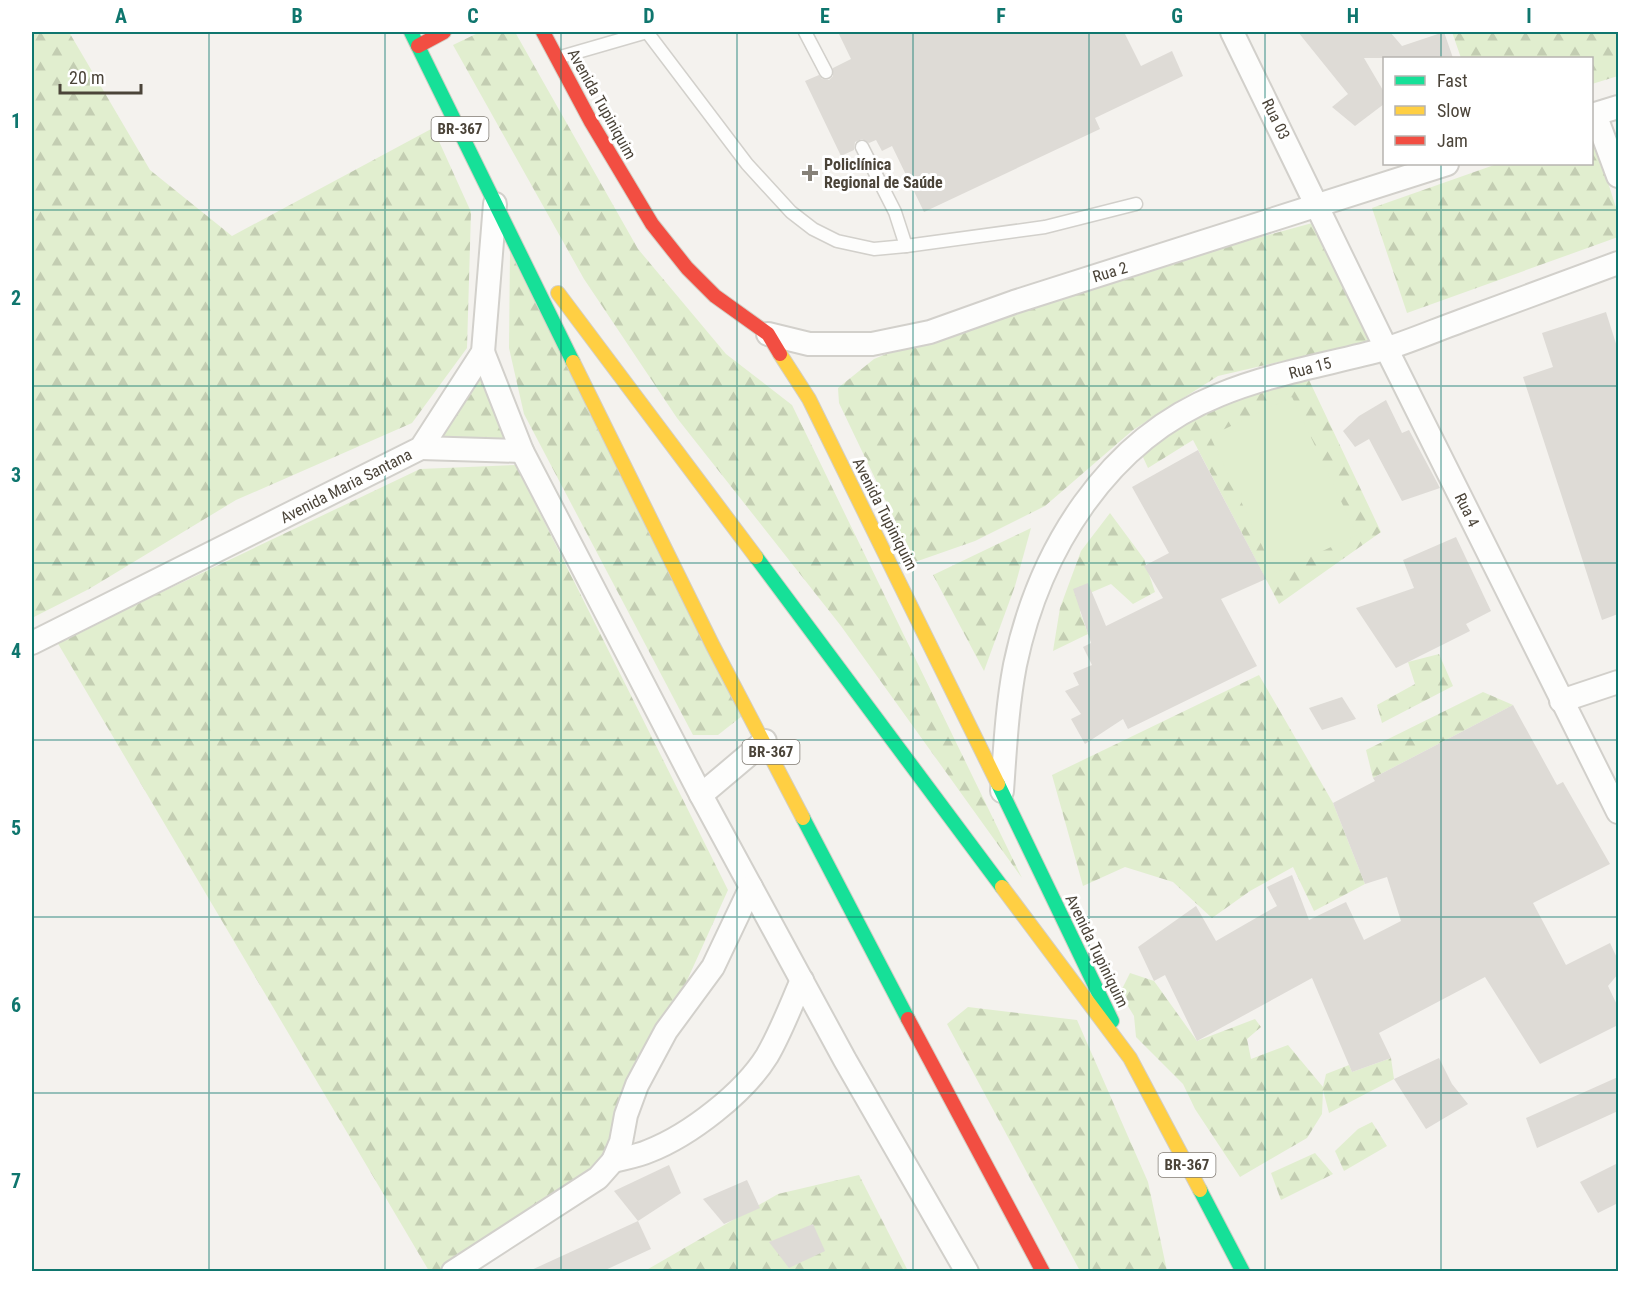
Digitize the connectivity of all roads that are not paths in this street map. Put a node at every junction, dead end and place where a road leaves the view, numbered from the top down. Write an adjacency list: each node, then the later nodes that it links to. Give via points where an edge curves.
1 (411, 32): 7 (main road, BR-367)
2 (444, 32): 7 (main road)
3 (543, 32): 8 (main road, Avenida Tupiniquim)
4 (647, 32): 8 (lane); 19 (lane, via 747,164 791,212 837,241 874,249)
5 (806, 32): 9 (lane)
6 (1233, 32): 17 (street, Rua 03)
7 (418, 46): 15 (main road, BR-367)
8 (557, 58): 21 (main road, Avenida Tupiniquim, via 651,224 715,296)
9 (826, 72)
10 (1618, 106): 11 (street)
11 (1593, 115): 14 (street)
12 (862, 147): 19 (lane, via 895,212)
13 (1444, 165): 17 (street, Rua 2)
14 (1618, 176)
15 (495, 199): 18 (main road, BR-367); 23 (street, Avenida Maria Santana)
16 (1136, 204): 19 (lane, via 1045,227)
17 (1319, 206): 21 (street, Rua 2, via 930,332 872,344 809,344); 22 (street, Rua 4)
18 (508, 226): 29 (main road, BR-367, via 713,646); 35 (main road, BR-367)
19 (906, 246)
20 (1618, 263): 22 (street, Rua 15)
21 (768, 334): 30 (main road, Avenida Tupiniquim, via 808,399)
22 (1386, 348): 28 (street, Rua 4); 30 (street, Rua 15, via 1219,395 1158,427 1108,473 1055,551 1031,605 1007,713)
23 (483, 352): 24 (street, Avenida Maria Santana); 25 (street)
24 (421, 448): 25 (street); 26 (street, Avenida Maria Santana)
25 (522, 451): 31 (street)
26 (32, 643)
27 (1618, 682): 28 (street)
28 (1561, 701): 32 (street, Rua 4)
29 (765, 741): 31 (street); 39 (main road, BR-367, via 980,1157)
30 (1002, 791): 35 (main road, Avenida Tupiniquim)
31 (700, 795): 33 (street)
32 (1618, 812)
33 (751, 887): 34 (street); 36 (street, via 713,966 666,1031 637,1085)
34 (802, 980): 36 (street, via 766,1056 748,1081 682,1133 649,1151); 38 (street)
35 (1130, 1058): 40 (main road, BR-367)
36 (613, 1161): 37 (street, via 598,1178)
37 (453, 1272)
38 (967, 1272)
39 (1044, 1272)
40 (1243, 1272)

